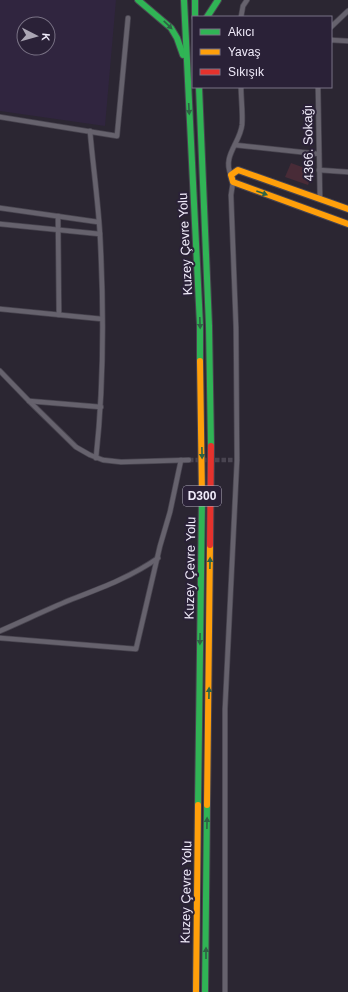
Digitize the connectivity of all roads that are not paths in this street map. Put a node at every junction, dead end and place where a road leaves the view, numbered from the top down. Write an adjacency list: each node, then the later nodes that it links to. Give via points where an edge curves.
1 (138, 0): 14 (main road, one-way to 14, via 171,28)
2 (184, 0): 14 (main road, Kuzey Çevre Yolu / D300)
3 (194, 0): 7 (main road)
4 (218, 0): 8 (main road)
5 (247, 0): 9 (street)
6 (348, 11): 11 (street)
7 (195, 16)
8 (208, 16)
9 (241, 16)
10 (128, 18): 19 (street, via 117,136)
11 (332, 26)
12 (332, 40): 13 (street)
13 (348, 41)
14 (187, 64): 47 (main road, Kuzey Çevre Yolu / D300, one-way to 47, via 200,325 202,463)
15 (199, 88): 48 (main road, Kuzey Çevre Yolu / D300, one-way to 15, via 211,485 209,326)
16 (241, 88): 20 (street, via 242,127)
17 (318, 88): 21 (street, 4366. Sokağı)
18 (0, 117): 19 (street)
19 (90, 131): 30 (street)
20 (235, 145): 21 (street); 24 (street, via 228,159)
21 (319, 154): 22 (street, 4366. Sokağı)
22 (319, 170): 23 (street); 26 (street, 4366. Sokağı)
23 (348, 172)
24 (231, 175): 25 (main road); 26 (main road, via 238,170)
25 (232, 182): 32 (main road, one-way to 32); 49 (street, via 237,460 225,709)
26 (320, 199): 28 (main road)
27 (0, 208): 29 (street)
28 (348, 209)
29 (58, 216): 30 (street); 33 (street)
30 (98, 222): 34 (street)
31 (0, 224): 33 (street)
32 (348, 224)
33 (58, 230): 34 (street); 36 (street)
34 (100, 234): 37 (street)
35 (0, 309): 36 (street)
36 (59, 314): 37 (street)
37 (102, 318): 40 (street)
38 (0, 370): 39 (street)
39 (29, 401): 40 (street); 41 (street, via 76,447)
40 (101, 407): 41 (street)
41 (96, 458): 42 (street, via 121,462)
42 (180, 460): 43 (street); 44 (street)
43 (189, 460)
44 (158, 558): 45 (street, via 126,577); 46 (street, via 136,649)
45 (0, 631)
46 (0, 638)
47 (196, 992)
48 (206, 992)
49 (225, 992)

